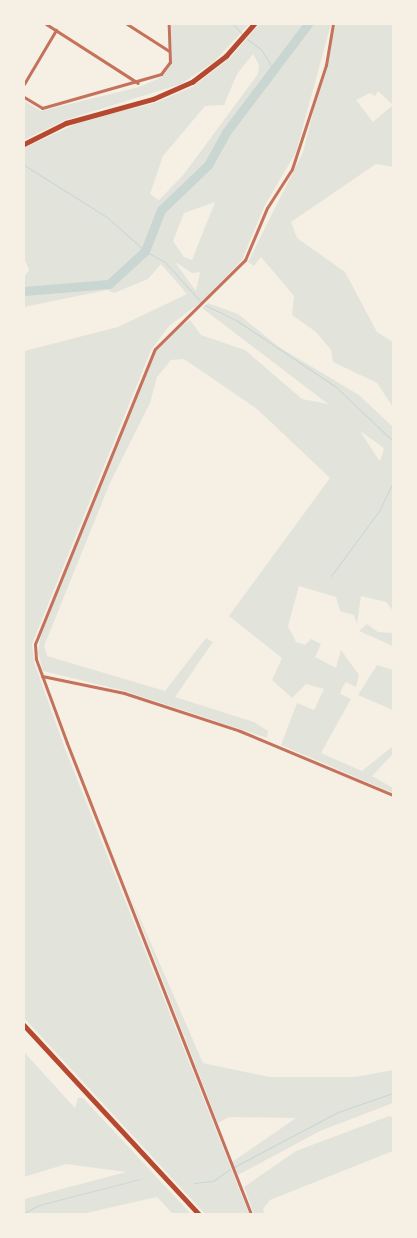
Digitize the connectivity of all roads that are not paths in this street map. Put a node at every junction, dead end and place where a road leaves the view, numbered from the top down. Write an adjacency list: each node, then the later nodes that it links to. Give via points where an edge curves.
1 (46, 24): 6 (street)
2 (127, 24): 7 (street)
3 (169, 24): 7 (street)
4 (254, 24): 11 (main road, via 226,56 192,82 66,123)
5 (333, 24): 12 (street, via 306,135 282,189 267,208 256,241 230,279 168,332 155,349 40,627 35,652)
6 (56, 30): 8 (street); 9 (street)
7 (170, 51): 8 (street, via 167,69)
8 (138, 83): 10 (street, via 42,108)
9 (24, 84)
10 (24, 97)
11 (24, 144)
12 (42, 676): 13 (street, via 50,675 124,694 240,731); 16 (street)
13 (393, 795)
14 (24, 1025): 15 (main road)
15 (199, 1214)
16 (251, 1214)

